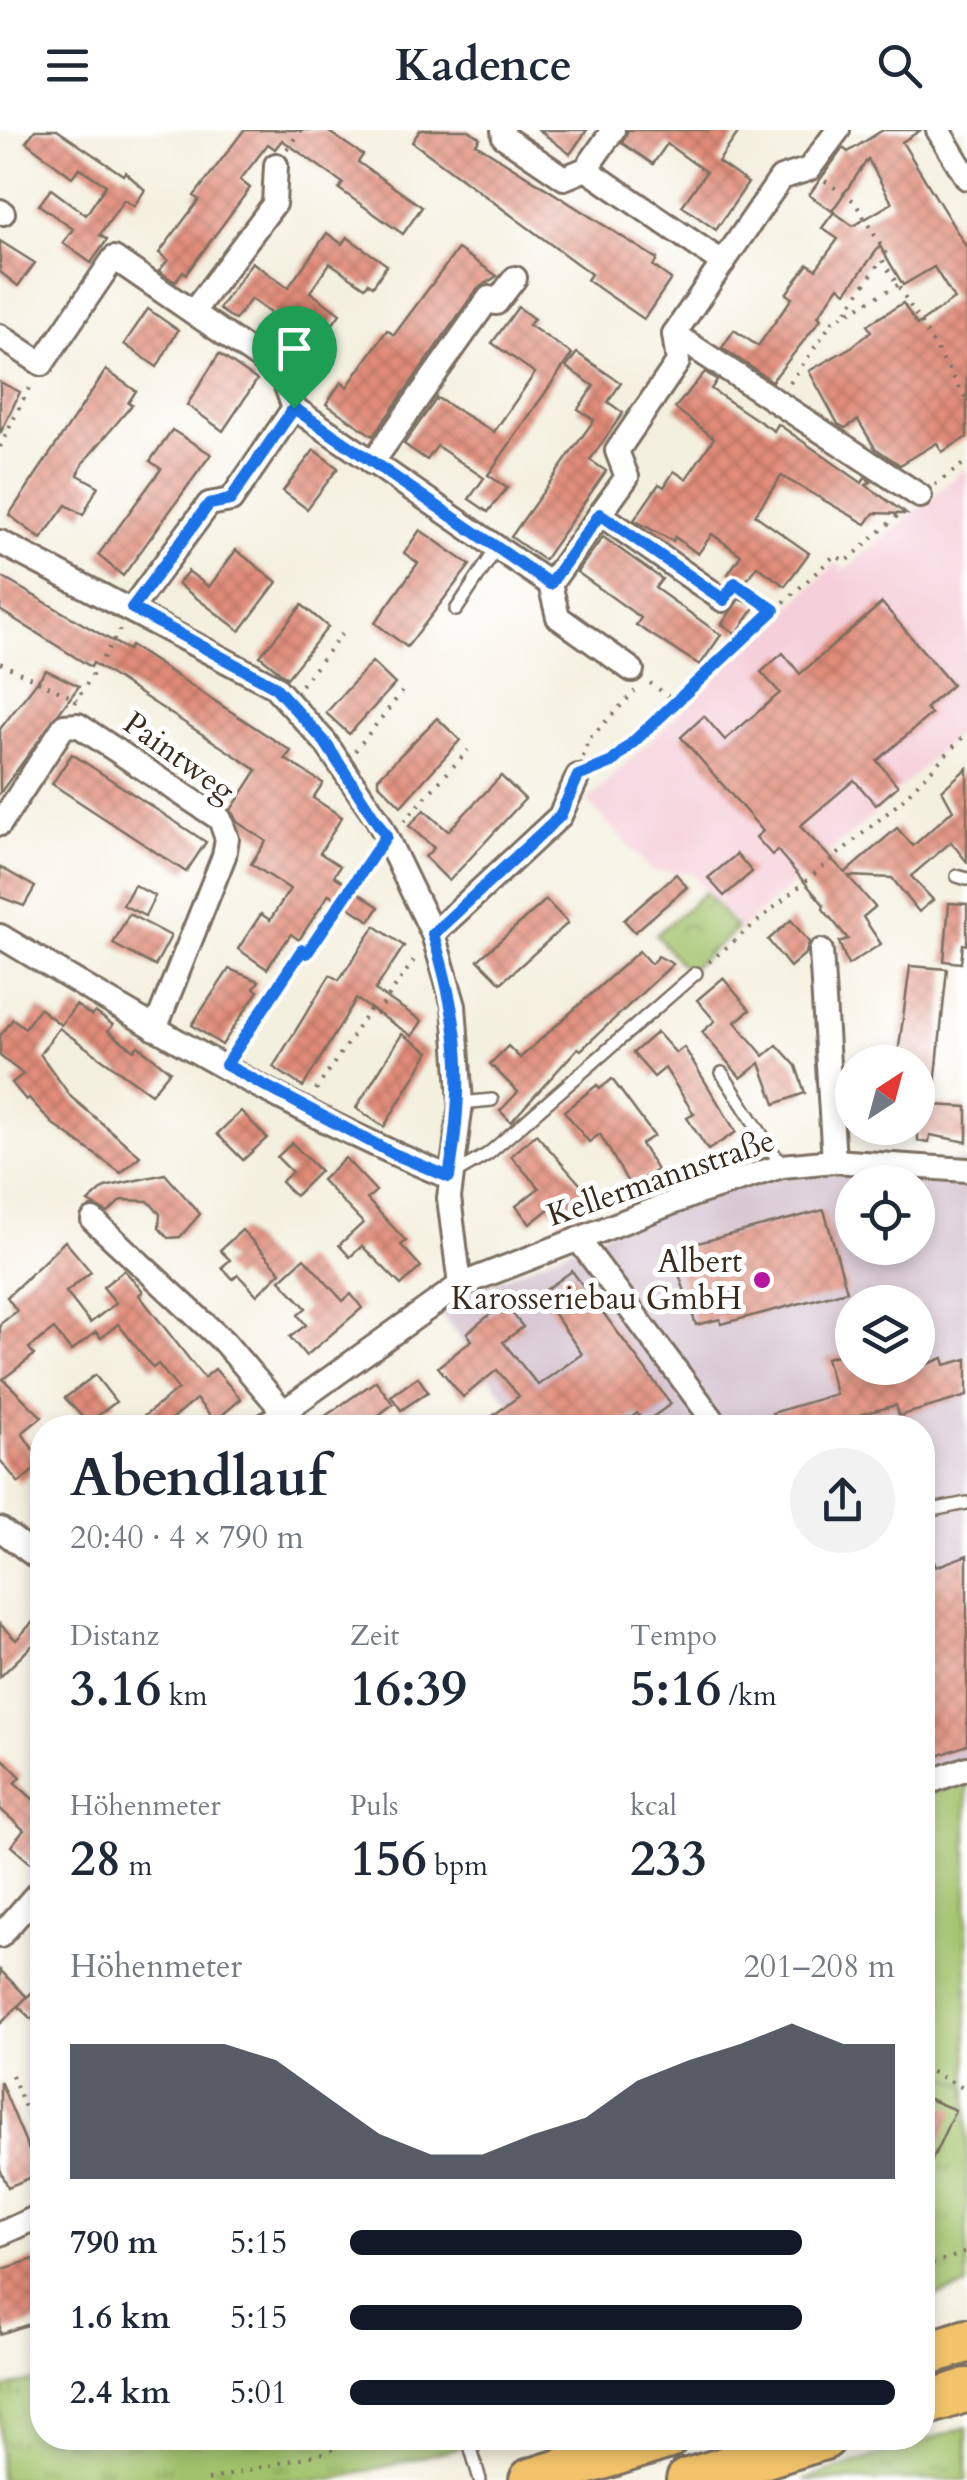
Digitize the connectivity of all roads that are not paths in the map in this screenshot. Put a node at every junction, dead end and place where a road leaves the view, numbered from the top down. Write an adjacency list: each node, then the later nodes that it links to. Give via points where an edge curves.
1 (503, 130): 6 (street, via 504,138 564,178)
2 (612, 130): 6 (street)
3 (838, 130): 8 (street, via 809,169 782,178)
4 (938, 130): 7 (street)
5 (276, 164): 10 (street, via 274,204)
6 (586, 169): 8 (street)
7 (967, 178)
8 (723, 263): 11 (street)
9 (514, 278): 14 (street, via 496,304 489,298)
10 (193, 312): 12 (street, via 114,258 42,364); 13 (street, via 281,374)
11 (674, 334): 15 (street); 16 (street, via 678,362 617,451 626,477)
12 (0, 336)
13 (294, 408): 14 (street); 21 (street, via 230,500 209,504)
14 (372, 462): 18 (street)
15 (920, 496)
16 (600, 514): 19 (street); 20 (street)
17 (0, 542): 21 (street)
18 (497, 548): 19 (street); 22 (lane)
19 (550, 584): 23 (street, via 558,617)
20 (724, 600)
21 (132, 608): 26 (street, via 274,686 342,767 386,836)
22 (456, 610)
23 (632, 670)
24 (578, 776): 26 (street, via 560,816)
25 (0, 824): 30 (street, Paintweg, via 64,726 78,725 220,820 227,840)
26 (433, 934): 33 (street, via 454,1006)
27 (0, 936): 30 (street)
28 (821, 951): 34 (street)
29 (696, 973): 37 (lane, via 488,1154)
30 (156, 1029): 37 (street)
31 (722, 1073): 35 (lane)
32 (492, 1100): 33 (lane)
33 (461, 1104): 37 (street)
34 (834, 1161): 35 (street, Kellermannstraße); 36 (street, Kellermannstraße)
35 (782, 1166): 39 (street, Kellermannstraße)
36 (967, 1170)
37 (449, 1177): 40 (street)
38 (93, 1220): 41 (street, via 224,1342)
39 (578, 1239): 40 (street, Kellermannstraße); 43 (street)
40 (460, 1285): 41 (street, Kellermannstraße)
41 (284, 1411): 42 (street, Kellermannstraße)
42 (279, 1415)
43 (709, 1415)
44 (967, 1503): 45 (lane)
45 (935, 1509)
46 (0, 1529): 47 (street)
47 (30, 1553)
48 (967, 1768): 49 (street)
49 (935, 1779)
50 (30, 1902): 51 (street)
51 (0, 1936)
52 (30, 2220): 53 (street)
53 (0, 2234)
54 (967, 2340): 55 (highway)
55 (935, 2351)
56 (967, 2390): 57 (highway)
57 (935, 2400)
58 (471, 2450): 61 (lane)
59 (627, 2450): 62 (highway)
60 (785, 2450): 63 (highway)
61 (480, 2480)
62 (531, 2480)
63 (688, 2480)

